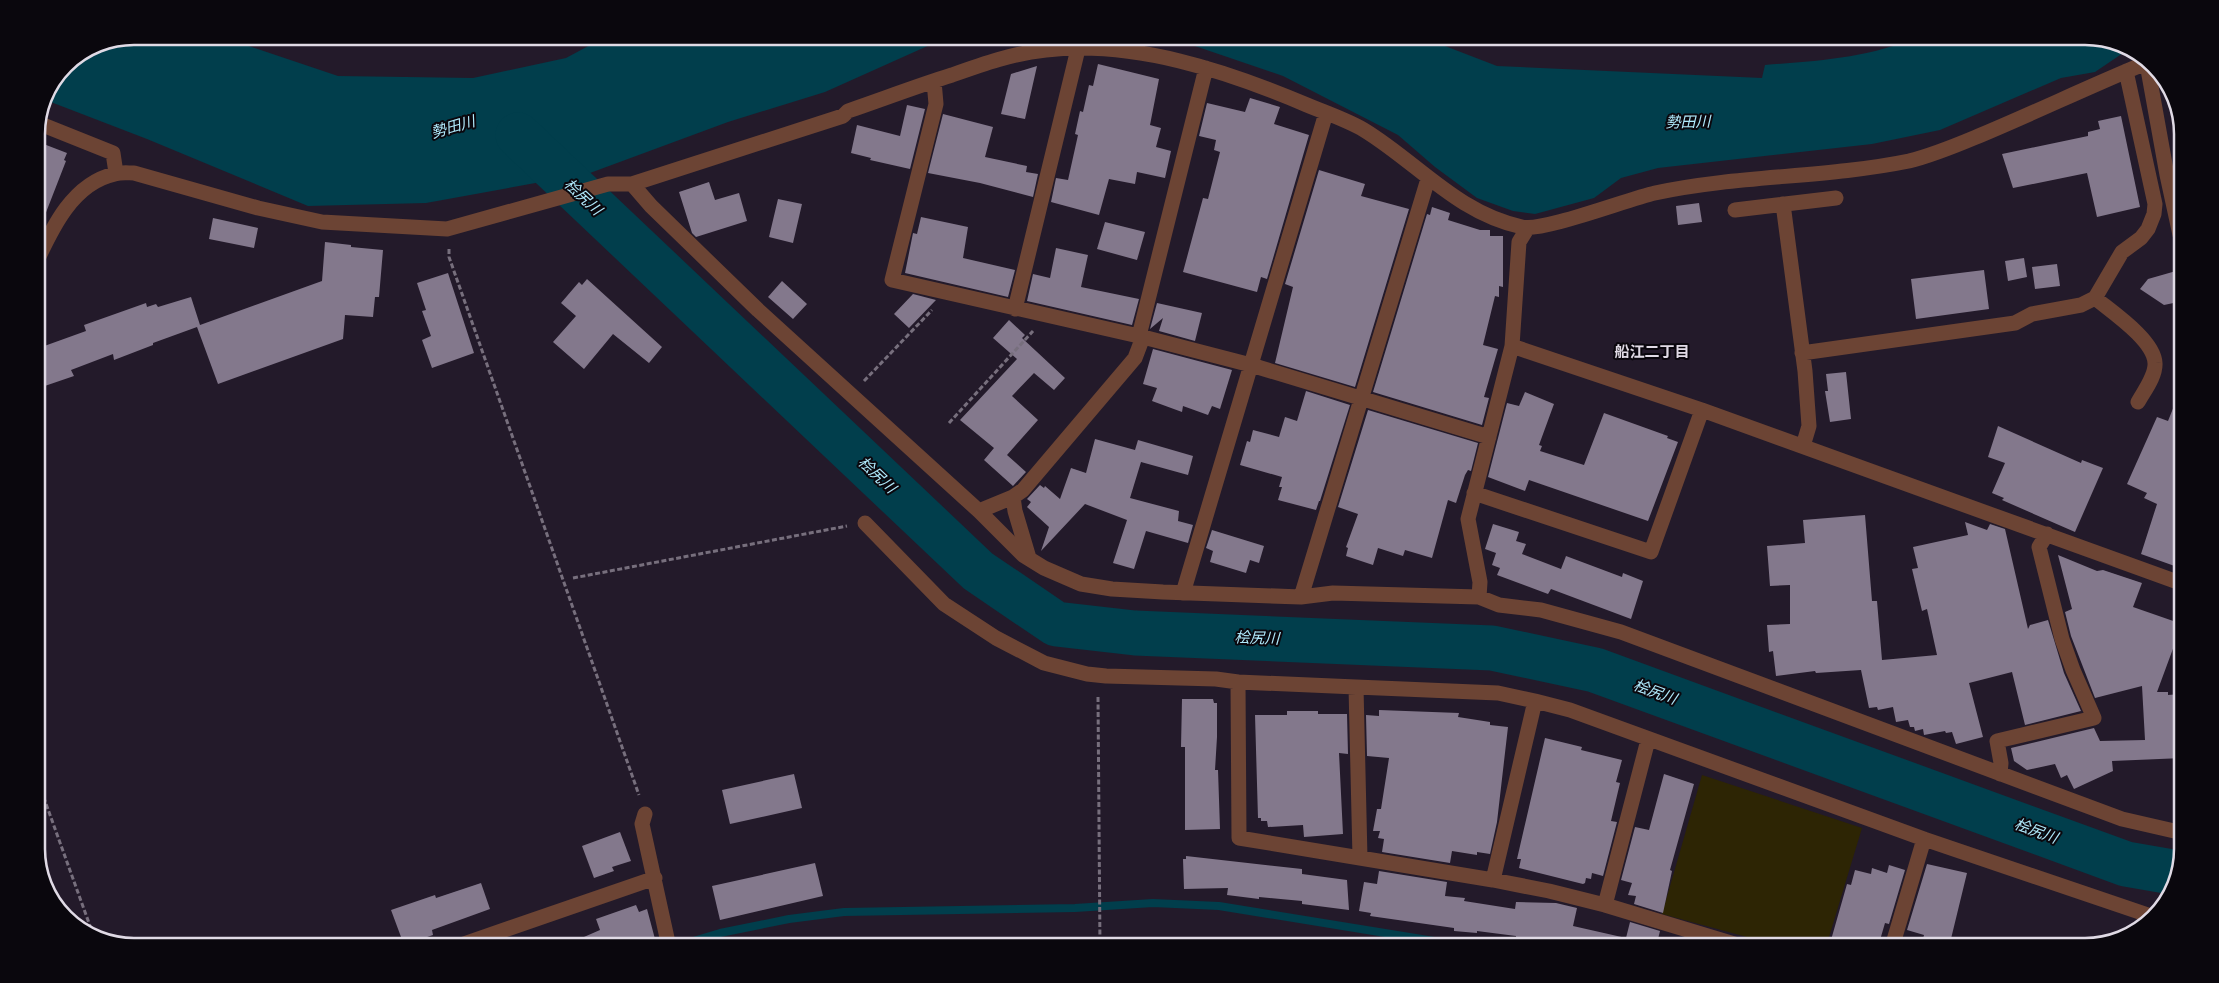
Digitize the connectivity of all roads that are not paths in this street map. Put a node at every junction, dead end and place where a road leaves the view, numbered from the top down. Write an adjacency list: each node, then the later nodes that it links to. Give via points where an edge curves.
1 (1078, 49): 3 (street, via 1148,54); 6 (street, via 1047,49 1017,54); 19 (street)
2 (2141, 65): 5 (street)
3 (1206, 68): 7 (street); 20 (street)
4 (2147, 70): 14 (street)
5 (2126, 71): 16 (street, via 1995,129 1912,160 1685,187); 18 (street, via 2154,214 2141,238 2122,252)
6 (934, 81): 11 (street, via 848,111 843,116); 19 (street, via 936,104 892,280)
7 (1326, 113): 10 (street, via 1383,142); 23 (street)
8 (45, 126): 9 (street, via 113,153)
9 (116, 173): 11 (street, via 134,173 258,208 322,222 447,228 608,184); 17 (street, via 98,180 79,195 55,222)
10 (1428, 179): 16 (street, via 1474,210); 24 (street)
11 (632, 184): 31 (street, via 758,310)
12 (1836, 198): 13 (street)
13 (1784, 204): 15 (street); 22 (street)
14 (2174, 209)
15 (1735, 210)
16 (1527, 229): 21 (street, via 1519,242)
17 (45, 244)
18 (2095, 298): 22 (street, via 2081,305 2032,314 2015,323); 25 (street, via 2149,345 2155,363)
19 (1015, 308): 20 (street)
20 (1141, 336): 23 (street); 30 (street, via 1135,358 1023,490)
21 (1512, 346): 26 (street); 27 (street)
22 (1802, 353): 28 (street, via 1809,426)
23 (1251, 365): 24 (street); 36 (street)
24 (1362, 399): 27 (street); 37 (street)
25 (2138, 402)
26 (1702, 410): 28 (street); 29 (street, via 1651,552)
27 (1489, 437): 29 (street)
28 (1803, 446): 33 (street)
29 (1474, 492): 38 (street, via 1468,519 1480,582)
30 (1013, 497): 31 (street); 34 (street)
31 (978, 511): 34 (street)
32 (865, 523): 39 (street, via 944,604 996,638 1044,663 1087,674 1123,678)
33 (2047, 534): 35 (street); 43 (street, via 2039,547 2060,630 2094,718 1997,741)
34 (1029, 558): 36 (street, via 1082,584)
35 (2174, 581)
36 (1183, 593): 37 (street)
37 (1301, 597): 38 (street, via 1333,593)
38 (1479, 597): 43 (street, via 1621,632)
39 (1238, 682): 40 (street); 47 (street, via 1239,838)
40 (1356, 687): 41 (street, via 1490,693); 47 (street)
41 (1535, 701): 42 (street, via 1570,710); 49 (street)
42 (1648, 740): 46 (street); 50 (street)
43 (2000, 774): 45 (street, via 2122,819)
44 (645, 814): 48 (street, via 642,824)
45 (2174, 831)
46 (1924, 839): 51 (street); 55 (street)
47 (1360, 858): 49 (street)
48 (655, 878): 52 (street); 53 (street)
49 (1493, 880): 50 (street)
50 (1605, 905): 54 (street)
51 (2146, 914)
52 (481, 938)
53 (668, 938)
54 (1714, 938)
55 (1895, 938)

